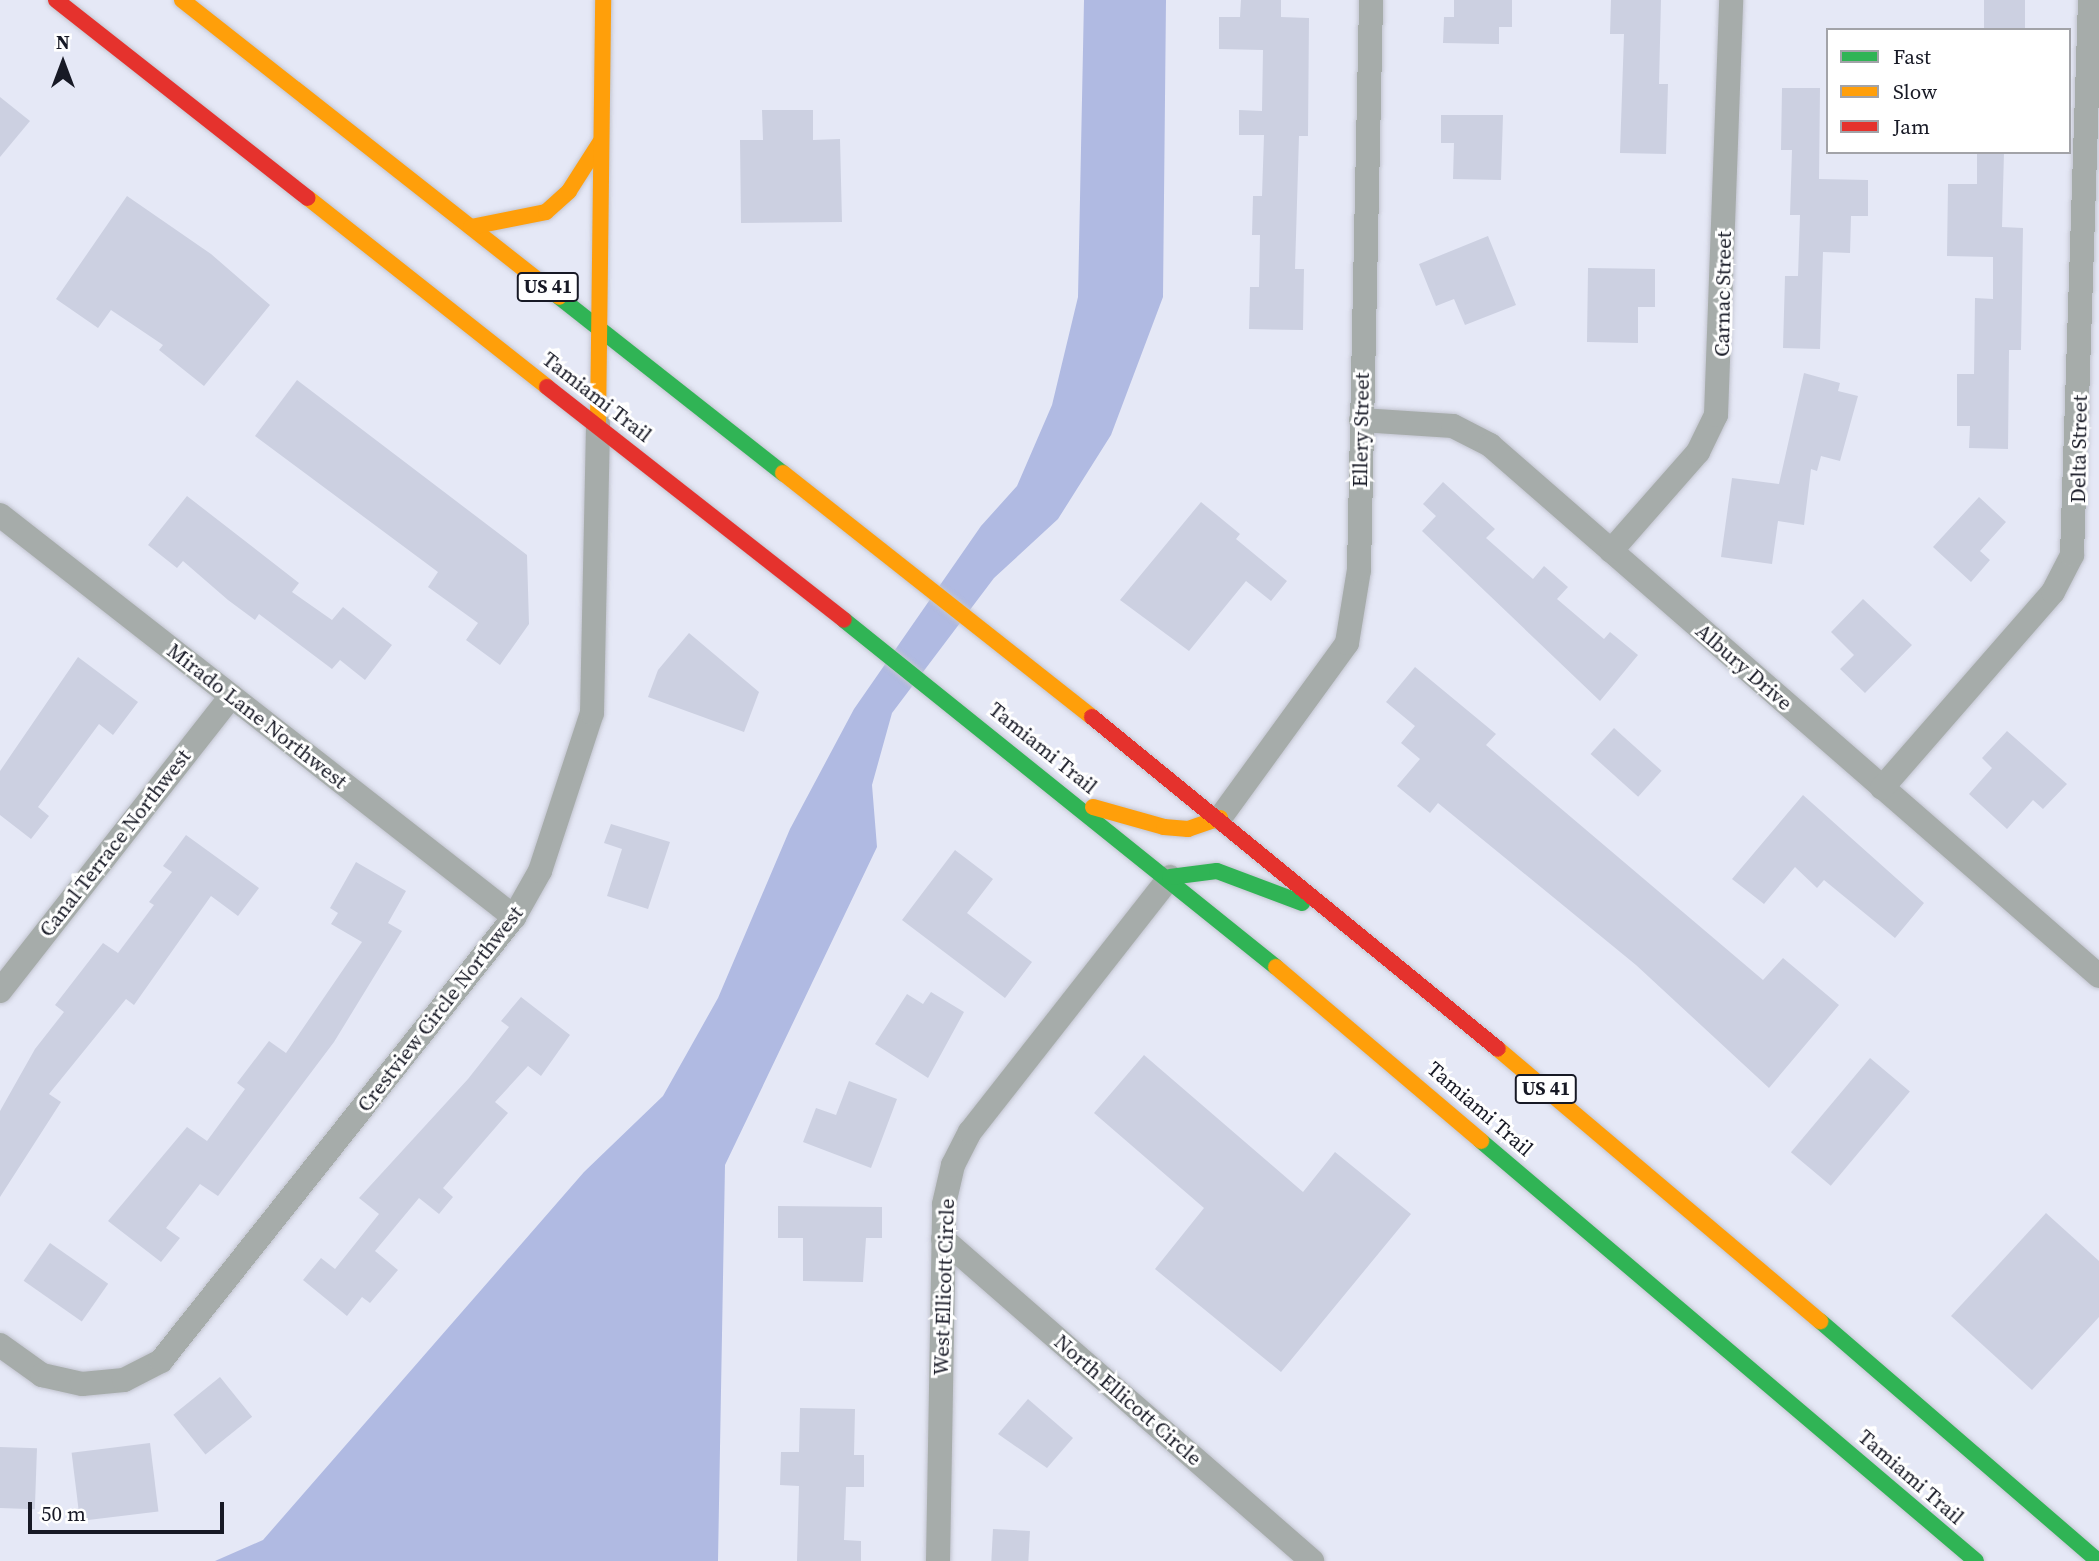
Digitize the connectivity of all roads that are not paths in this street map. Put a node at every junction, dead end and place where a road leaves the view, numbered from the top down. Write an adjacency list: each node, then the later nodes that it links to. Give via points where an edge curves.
1 (56, 0): 11 (main road, Tamiami Trail)
2 (182, 0): 8 (main road, US 41)
3 (603, 0): 7 (main road)
4 (1371, 0): 10 (street, Ellery Street)
5 (1731, 0): 13 (street, Carnac Street, via 1716,415 1698,452)
6 (2090, 0): 15 (street, Delta Street, via 2072,555 2053,592)
7 (601, 142): 8 (main road, via 569,191 545,212); 9 (main road)
8 (471, 227): 9 (main road, US 41)
9 (598, 327): 11 (main road); 17 (main road, US 41)
10 (1361, 420): 13 (street, Albury Drive, via 1453,426 1490,445); 17 (street, Ellery Street, via 1359,570 1347,643)
11 (598, 425): 16 (main road, Tamiami Trail); 19 (street, Crestview Circle Northwest, via 592,713 540,871)
12 (0, 515): 14 (street, Mirado Lane Northwest)
13 (1611, 551): 15 (street, Albury Drive)
14 (231, 696): 19 (street, Mirado Lane Northwest); 22 (street, Canal Terrace Northwest)
15 (1882, 788): 21 (street, Albury Drive)
16 (1077, 803): 17 (main road, via 1164,827 1188,829); 18 (main road, Tamiami Trail)
17 (1220, 818): 20 (main road, US 41)
18 (1170, 877): 20 (main road, via 1217,871); 23 (street, West Ellicott Circle, via 970,1132 953,1166); 27 (main road, Tamiami Trail)
19 (514, 917): 24 (street, Crestview Circle Northwest, via 161,1361 124,1380 82,1384 42,1375)
20 (1342, 920): 28 (main road, US 41)
21 (2099, 976)
22 (0, 990)
23 (943, 1239): 25 (street, West Ellicott Circle); 26 (street, North Ellicott Circle)
24 (0, 1345)
25 (939, 1561)
26 (1312, 1561)
27 (1976, 1561)
28 (2098, 1561)

